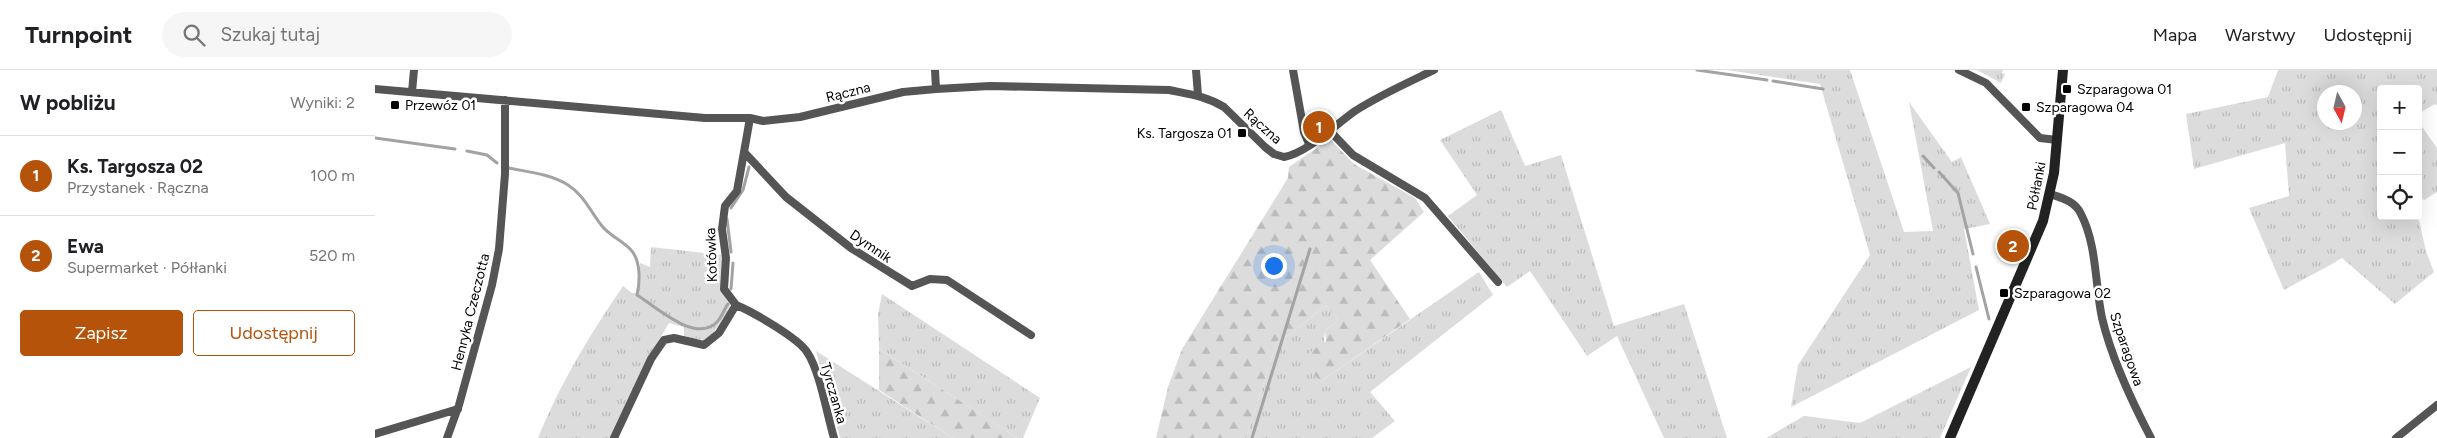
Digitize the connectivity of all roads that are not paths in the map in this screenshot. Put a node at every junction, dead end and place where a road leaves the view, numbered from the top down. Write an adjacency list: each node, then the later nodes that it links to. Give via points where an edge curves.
1 (415, 70): 10 (street)
2 (935, 70): 9 (street)
3 (1195, 70): 11 (street)
4 (1293, 70): 16 (street)
5 (1434, 70): 14 (street, Rączna, via 1379,97)
6 (1959, 70): 15 (street, via 1987,83 2040,138)
7 (2063, 70): 15 (street, Półłanki)
8 (375, 89): 10 (street, Rączna)
9 (936, 89): 11 (street, Rączna, via 990,86 1159,90); 13 (street, Rączna, via 903,92 800,117 763,121)
10 (412, 92): 12 (street, Rączna)
11 (1197, 96): 16 (street, Rączna, via 1224,107 1278,156 1291,155)
12 (505, 100): 13 (street, Rączna, via 705,118); 23 (street, Henryka Czeczotta, via 505,174 499,250)
13 (750, 118): 17 (street)
14 (1329, 130): 16 (street, Rączna); 19 (street, via 1353,155 1425,198)
15 (2057, 140): 18 (street, Półłanki)
16 (1309, 144)
17 (744, 152): 20 (street, Kotówka, via 737,191 725,206 722,229 726,258 724,289); 21 (street, Dymnik, via 786,197 851,248 912,286 930,279 947,280)
18 (2050, 194): 28 (street, Półłanki, via 2038,236); 29 (street, Szparagowa, via 2070,202 2081,214 2090,244 2106,334 2121,377)
19 (1498, 282)
20 (736, 305): 26 (street, via 719,333 704,346 674,338 664,340 651,359); 27 (street, Tyrczanka, via 749,310 807,351 814,364)
21 (1031, 335)
22 (2437, 405): 30 (street)
23 (458, 409): 24 (street); 25 (street, Henryka Czeczotta)
24 (375, 434)
25 (447, 438)
26 (614, 438)
27 (834, 438)
28 (1950, 438)
29 (2151, 438)
30 (2396, 438)

